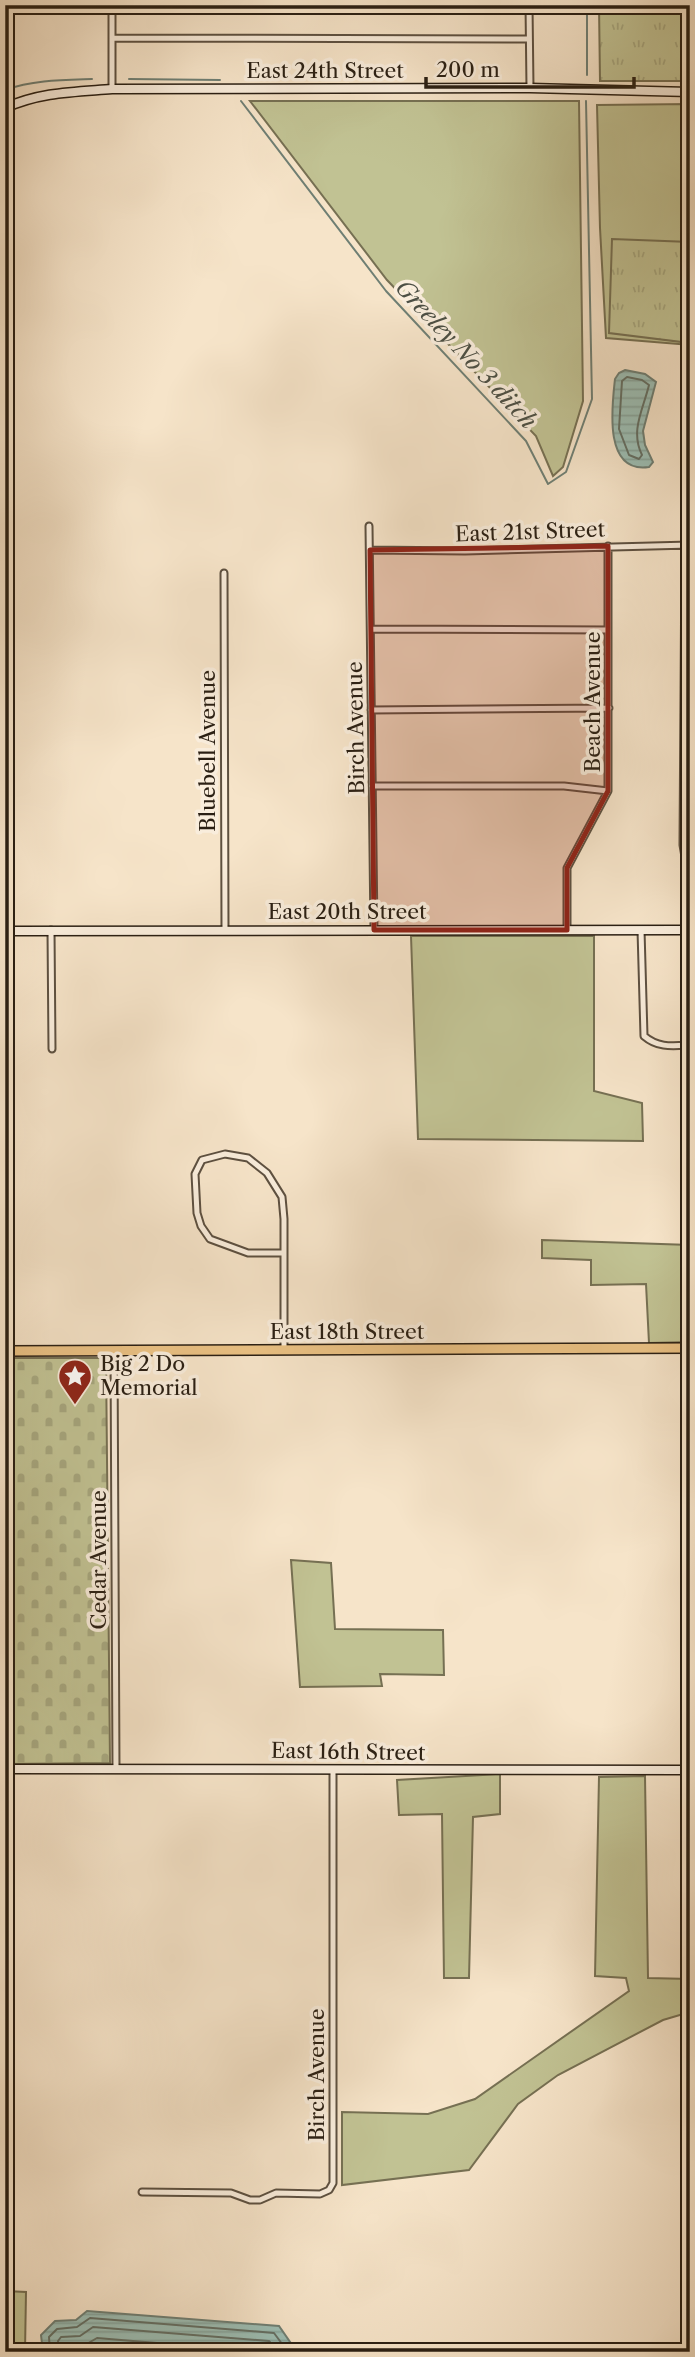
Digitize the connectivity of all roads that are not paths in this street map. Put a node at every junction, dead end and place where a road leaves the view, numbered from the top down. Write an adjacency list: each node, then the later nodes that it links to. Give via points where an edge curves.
1 (111, 5): 3 (street)
2 (529, 5): 4 (street)
3 (112, 38): 4 (street); 6 (street)
4 (529, 39): 5 (street)
5 (530, 88): 6 (street, East 24th Street); 7 (street, East 24th Street)
6 (112, 89): 8 (street, East 24th Street, via 45,94)
7 (690, 92)
8 (5, 108)
9 (369, 526): 12 (street, Birch Avenue)
10 (687, 545): 11 (street, East 21st Street); 20 (street, via 683,845)
11 (608, 546): 12 (street, East 21st Street); 15 (street, Beach Avenue)
12 (370, 550): 14 (street, Birch Avenue)
13 (224, 573): 22 (street, Bluebell Avenue)
14 (371, 629): 15 (street); 17 (street, Birch Avenue)
15 (608, 630): 16 (street, Beach Avenue)
16 (608, 708): 17 (street); 19 (street, Beach Avenue)
17 (371, 710): 18 (street, Birch Avenue)
18 (372, 786): 19 (street, via 564,786); 23 (street, Birch Avenue)
19 (608, 791): 24 (street, Beach Avenue, via 567,867)
20 (687, 858)
21 (51, 930): 22 (street, East 20th Street); 27 (street, East 20th Street); 29 (street)
22 (225, 930): 23 (street, East 20th Street)
23 (374, 930): 24 (street, East 20th Street)
24 (567, 930): 25 (street, East 20th Street)
25 (641, 930): 26 (street, East 20th Street); 28 (street, via 644,1036 663,1046)
26 (690, 930)
27 (5, 931)
28 (690, 1045)
29 (52, 1049)
30 (284, 1253): 30 (street, via 282,1197 267,1173 248,1158 225,1154 202,1160 195,1174 197,1213 210,1238 248,1253); 32 (street)
31 (690, 1348): 32 (main road, East 18th Street)
32 (284, 1350): 34 (main road, East 18th Street)
33 (5, 1351): 34 (main road, East 18th Street)
34 (114, 1351): 36 (street, Cedar Avenue)
35 (5, 1769): 36 (street, East 16th Street)
36 (116, 1769): 37 (street, East 16th Street)
37 (334, 1769): 38 (street, East 16th Street); 39 (street, Birch Avenue, via 333,2183 320,2194 276,2193 260,2200 231,2193)
38 (690, 1770)
39 (142, 2192)

